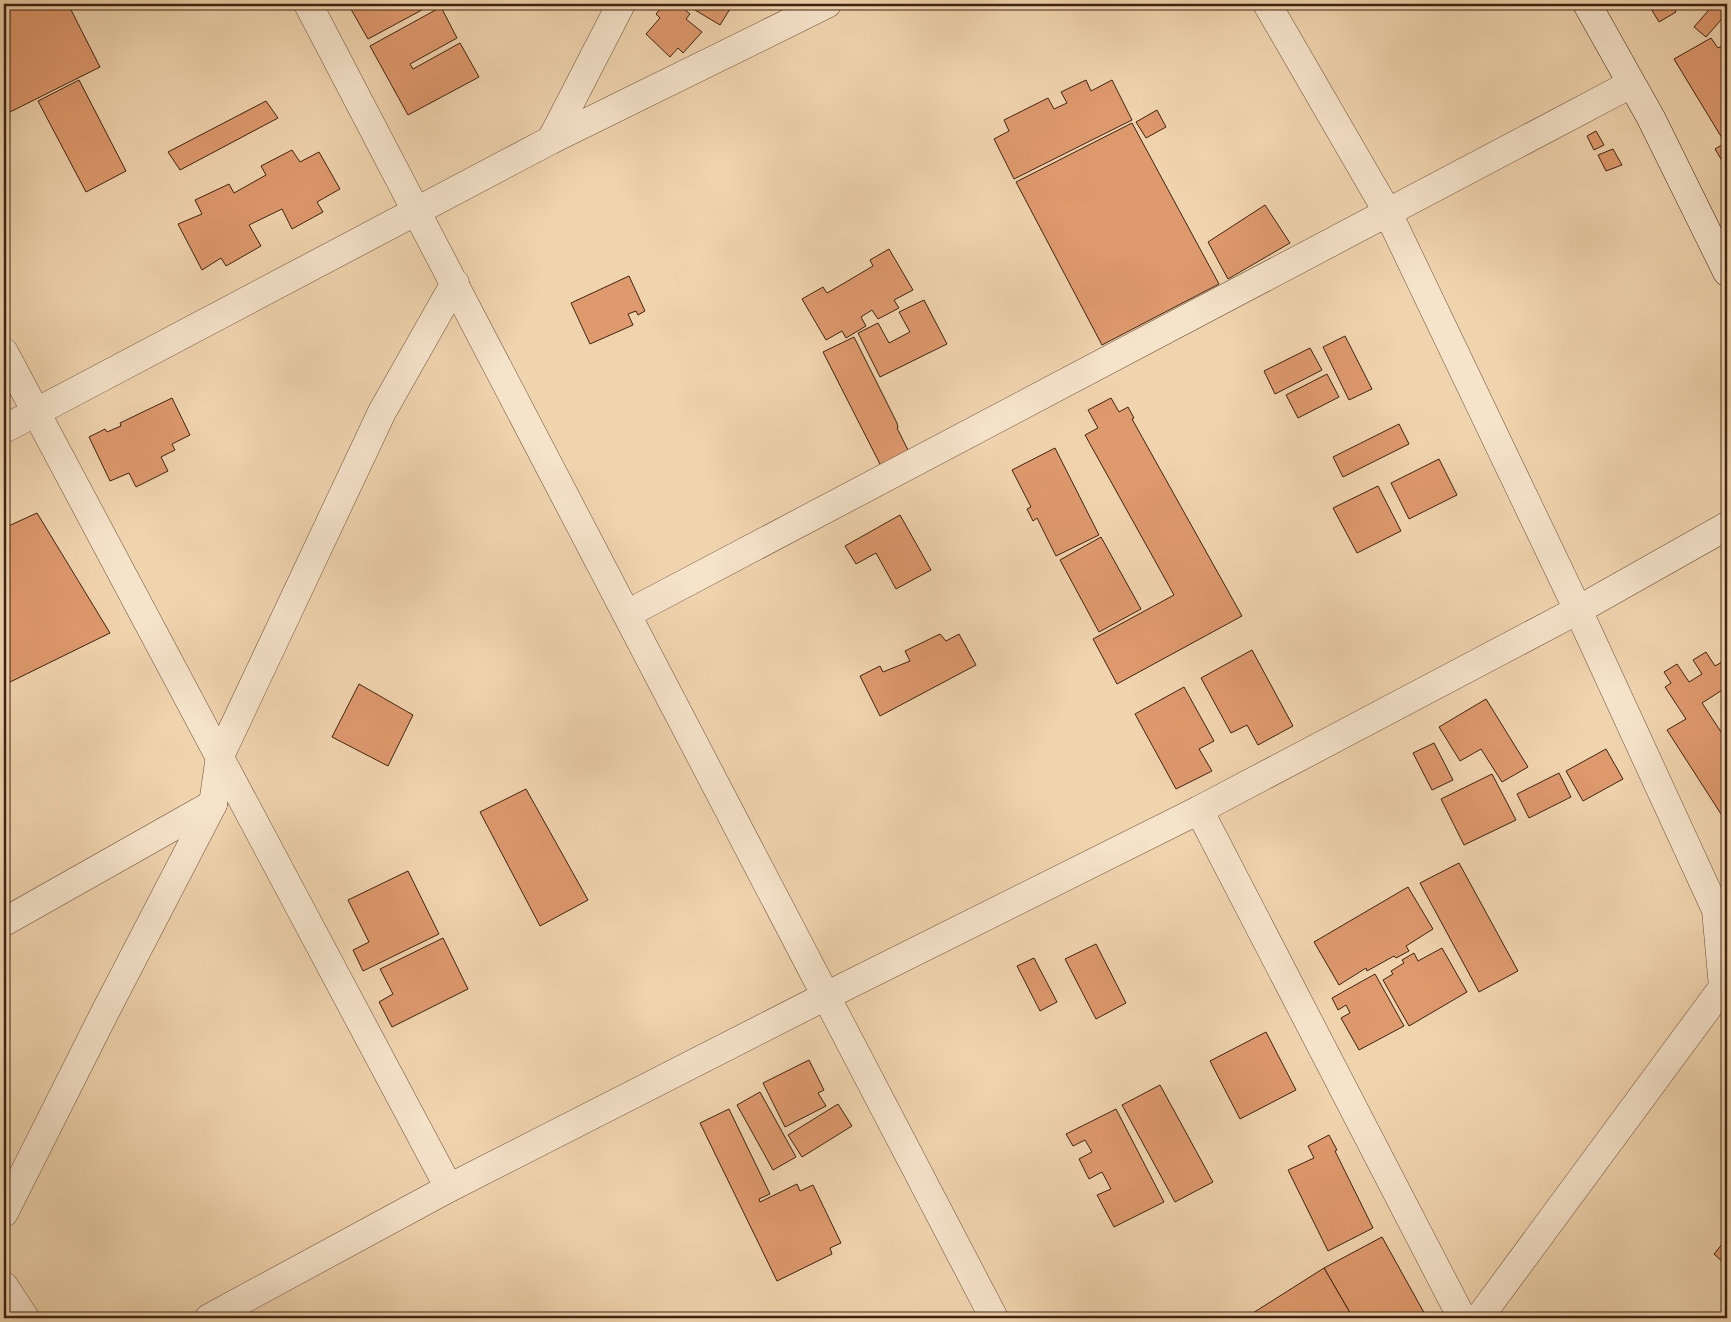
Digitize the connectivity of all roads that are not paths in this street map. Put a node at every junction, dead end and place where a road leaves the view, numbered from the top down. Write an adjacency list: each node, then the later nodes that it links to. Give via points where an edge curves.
1 (308, 4): 8 (street)
2 (621, 4): 7 (street)
3 (827, 4): 7 (street)
4 (1267, 4): 9 (street)
5 (1587, 4): 6 (street)
6 (1631, 84): 9 (street); 10 (street)
7 (551, 140): 8 (street)
8 (416, 210): 11 (street); 13 (street)
9 (1388, 213): 16 (street); 17 (street)
10 (1727, 272)
11 (455, 284): 17 (street); 18 (street, via 382,412)
12 (4, 352): 13 (street)
13 (35, 413): 14 (street); 18 (street)
14 (4, 429)
15 (1727, 526): 16 (street)
16 (1578, 610): 20 (street); 30 (street, via 1716,910 1723,986)
17 (627, 614): 22 (street)
18 (220, 756): 19 (street); 23 (street)
19 (213, 804): 21 (street); 24 (street)
20 (1198, 810): 22 (street); 29 (street)
21 (4, 922)
22 (826, 996): 23 (street); 28 (street)
23 (449, 1188): 27 (street)
24 (4, 1213)
25 (4, 1286): 26 (street)
26 (25, 1318)
27 (209, 1318)
28 (994, 1318)
29 (1462, 1318)
30 (1479, 1318)

